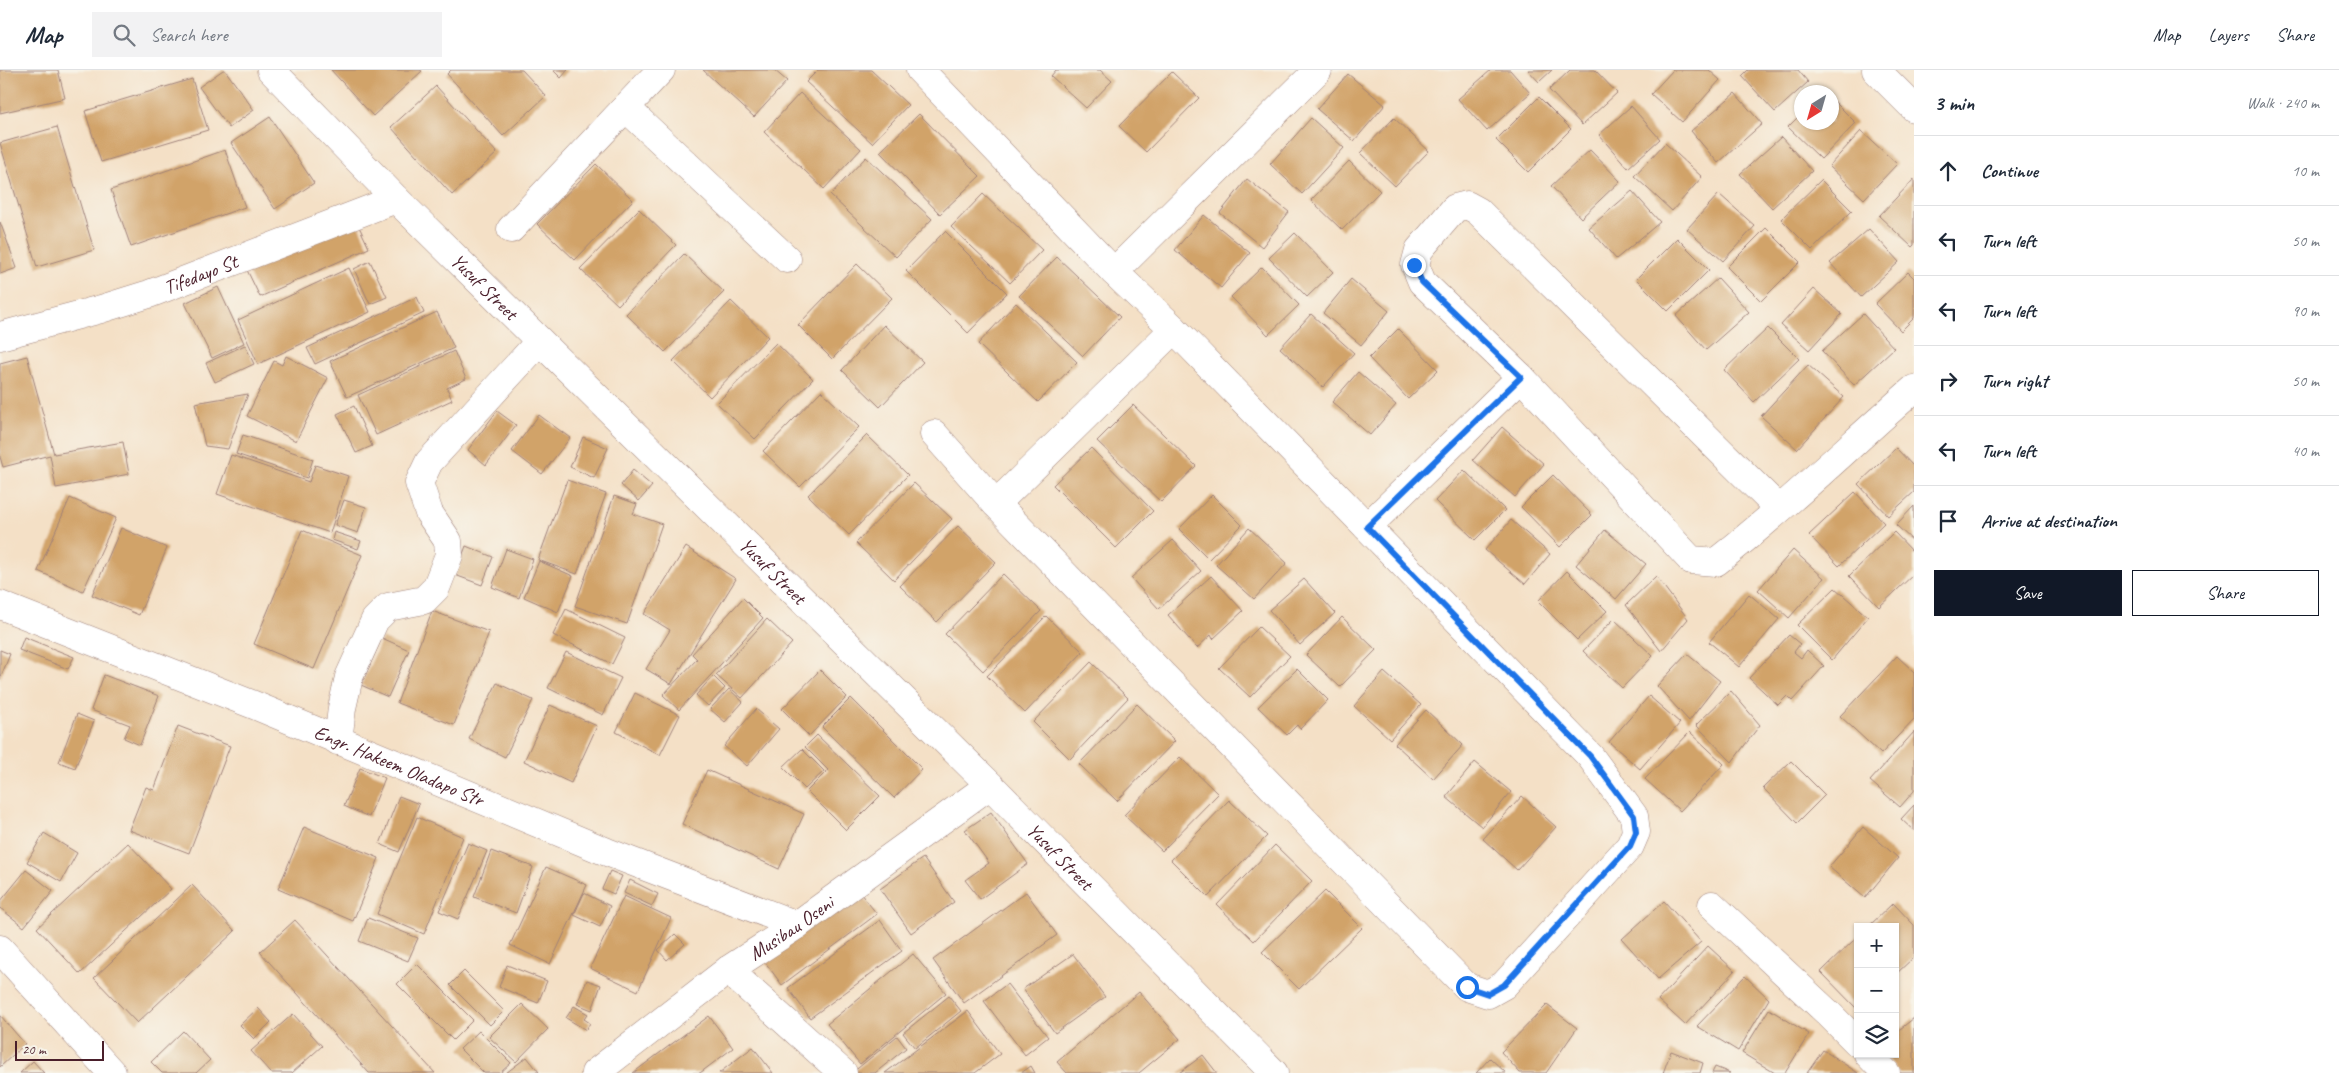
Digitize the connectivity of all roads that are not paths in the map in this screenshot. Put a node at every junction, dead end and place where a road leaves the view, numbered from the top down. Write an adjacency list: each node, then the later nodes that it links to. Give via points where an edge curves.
1 (271, 70): 8 (street, Yusuf Street)
2 (661, 70): 6 (street)
3 (920, 70): 11 (street)
4 (1318, 70): 11 (street)
5 (1876, 70): 7 (street)
6 (626, 108): 9 (street); 10 (street)
7 (1914, 108)
8 (396, 200): 13 (street, Tifedayo St, via 149,294); 14 (street, Yusuf Street)
9 (511, 228)
10 (787, 259)
11 (1114, 272): 12 (street)
12 (1174, 329): 18 (street); 20 (street)
13 (0, 336)
14 (539, 342): 22 (street, via 429,462 419,483 429,513 448,541 449,555 436,588 424,600 388,607 375,620 349,677); 23 (street, Yusuf Street)
15 (1521, 377): 19 (street, via 1691,560 1716,562); 19 (street, via 1422,282 1414,265 1419,250 1455,208 1468,205 1478,211); 20 (street)
16 (1914, 389): 19 (street)
17 (934, 434): 18 (street)
18 (996, 504): 20 (street, via 1467,987 1488,994 1504,985 1630,846 1636,832 1634,816 1590,756)
19 (1778, 509)
20 (1367, 527)
21 (0, 605): 22 (street, Engr. Hakeem Oladapo Str)
22 (338, 741): 25 (street, Engr. Hakeem Oladapo Str, via 607,852)
23 (990, 785): 25 (street, Musibau Oseni); 33 (street, Yusuf Street)
24 (1712, 905): 28 (street)
25 (797, 925): 27 (street, Musibau Oseni)
26 (0, 949): 30 (street)
27 (728, 970): 31 (street, Musibau Oseni); 32 (street)
28 (1854, 1039)
29 (1872, 1058): 34 (street)
30 (112, 1073)
31 (595, 1073)
32 (843, 1073)
33 (1274, 1073)
34 (1886, 1073)

